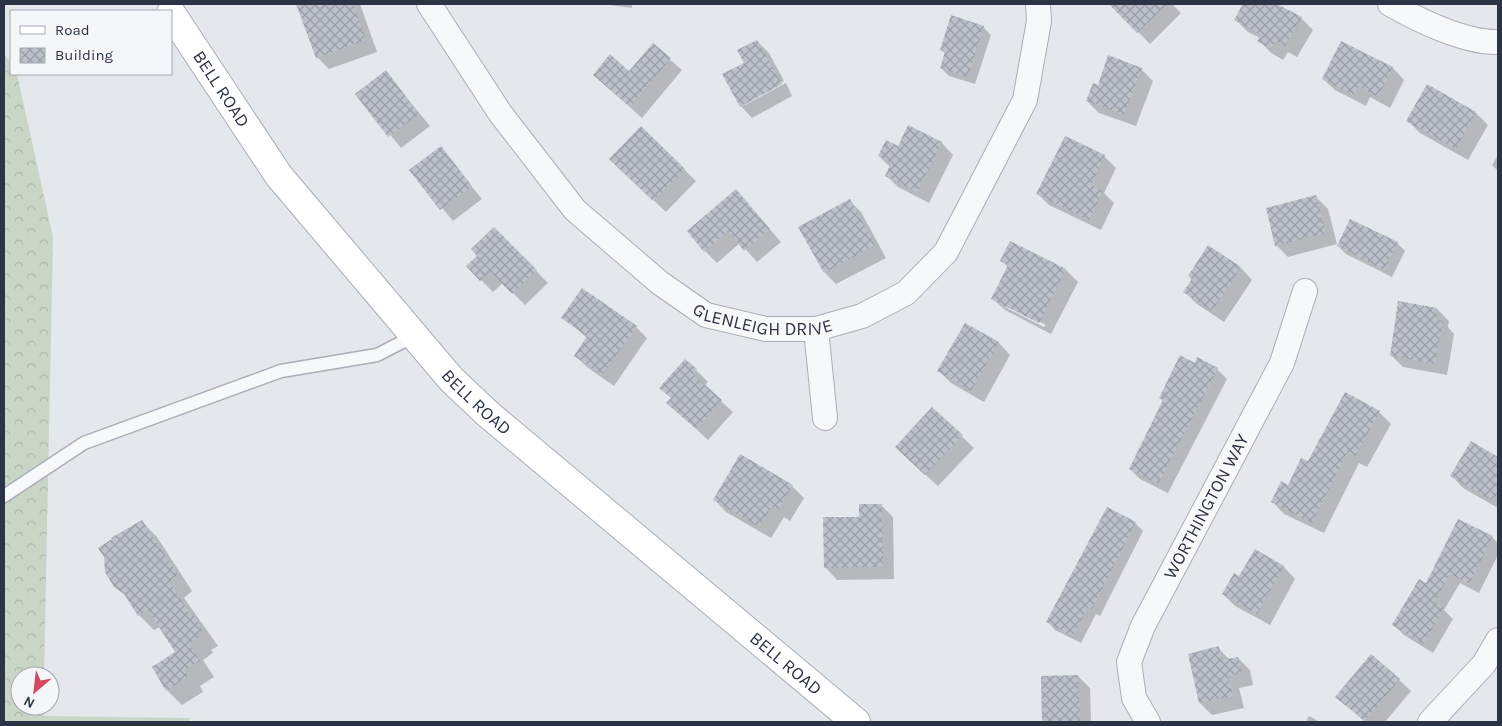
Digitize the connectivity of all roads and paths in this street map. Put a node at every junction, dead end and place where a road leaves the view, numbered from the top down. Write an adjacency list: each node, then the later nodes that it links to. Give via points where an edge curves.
1 (429, 4): 7 (street, GLENLEIGH DRIVE, via 500,113 575,210 660,283 706,315 766,329)
2 (1038, 4): 7 (street, GLENLEIGH DRIVE, via 1039,21 1025,100 946,252 906,293 862,316)
3 (1390, 4): 5 (street, via 1423,22 1486,42)
4 (172, 14): 8 (street, BELL ROAD, via 279,176)
5 (1498, 42)
6 (1306, 291): 13 (street, WORTHINGTON WAY, via 1282,363 1143,626 1129,662 1134,698)
7 (816, 329): 9 (street)
8 (414, 336): 10 (lane, via 377,355 281,371 84,443); 12 (street, BELL ROAD, via 451,379 488,414)
9 (825, 418)
10 (4, 496)
11 (1498, 640): 14 (street, via 1484,664)
12 (856, 722)
13 (1148, 722)
14 (1430, 722)

